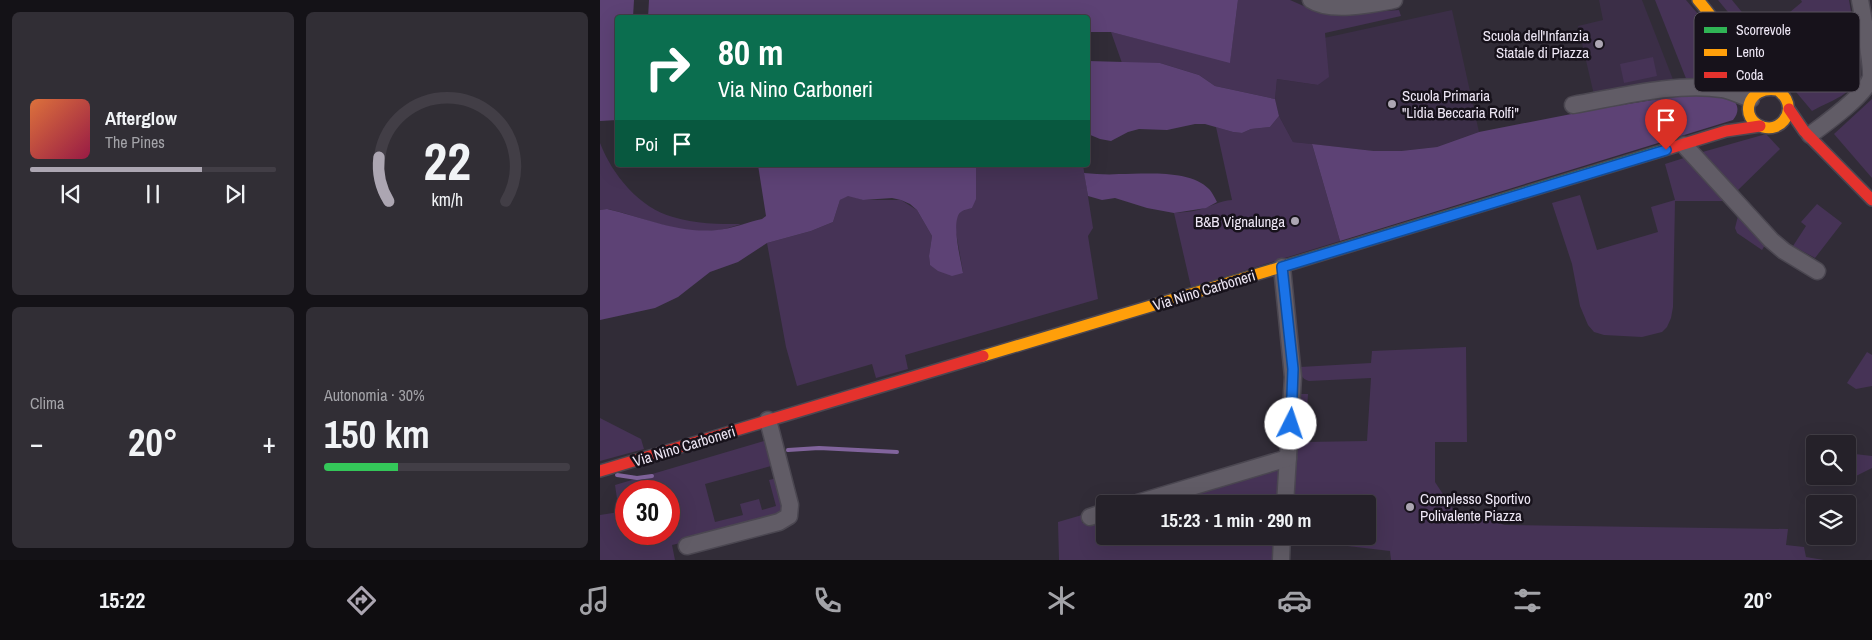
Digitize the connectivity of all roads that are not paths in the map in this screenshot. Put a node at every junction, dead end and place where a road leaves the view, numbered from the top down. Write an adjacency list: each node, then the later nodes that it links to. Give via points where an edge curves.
1 (1311, 0): 2 (street, via 1332,7)
2 (1394, 0)
3 (1698, 0): 5 (main road)
4 (1860, 0): 17 (street, via 1871,62 1870,81 1861,93)
5 (1708, 12)
6 (1694, 88): 12 (street, via 1646,92)
7 (1730, 92): 11 (street)
8 (1754, 92): 11 (main road)
9 (1763, 92): 11 (main road)
10 (1780, 92): 13 (main road)
11 (1753, 101): 14 (main road, via 1752,118); 16 (main road, Via Nino Carboneri, via 1745,119)
12 (1573, 105)
13 (1789, 109): 15 (main road, via 1786,119); 17 (main road)
14 (1760, 126): 15 (main road, Via Nino Carboneri); 16 (main road, Via Nino Carboneri)
15 (1778, 126): 17 (main road, Via Nino Carboneri)
16 (1726, 131): 18 (main road, Via Nino Carboneri)
17 (1807, 133): 19 (main road)
18 (1684, 145): 20 (main road, Via Nino Carboneri); 21 (street, via 1779,248)
19 (1872, 200)
20 (1282, 267): 22 (main road, Via Nino Carboneri); 23 (street, via 1293,377)
21 (1817, 271)
22 (768, 420): 24 (main road, Via Nino Carboneri); 28 (street, via 790,506 788,516 779,522)
23 (1288, 458): 25 (street); 26 (street)
24 (600, 471)
25 (1164, 495)
26 (1286, 495)
27 (1282, 545): 29 (street)
28 (687, 546)
29 (1281, 560)

